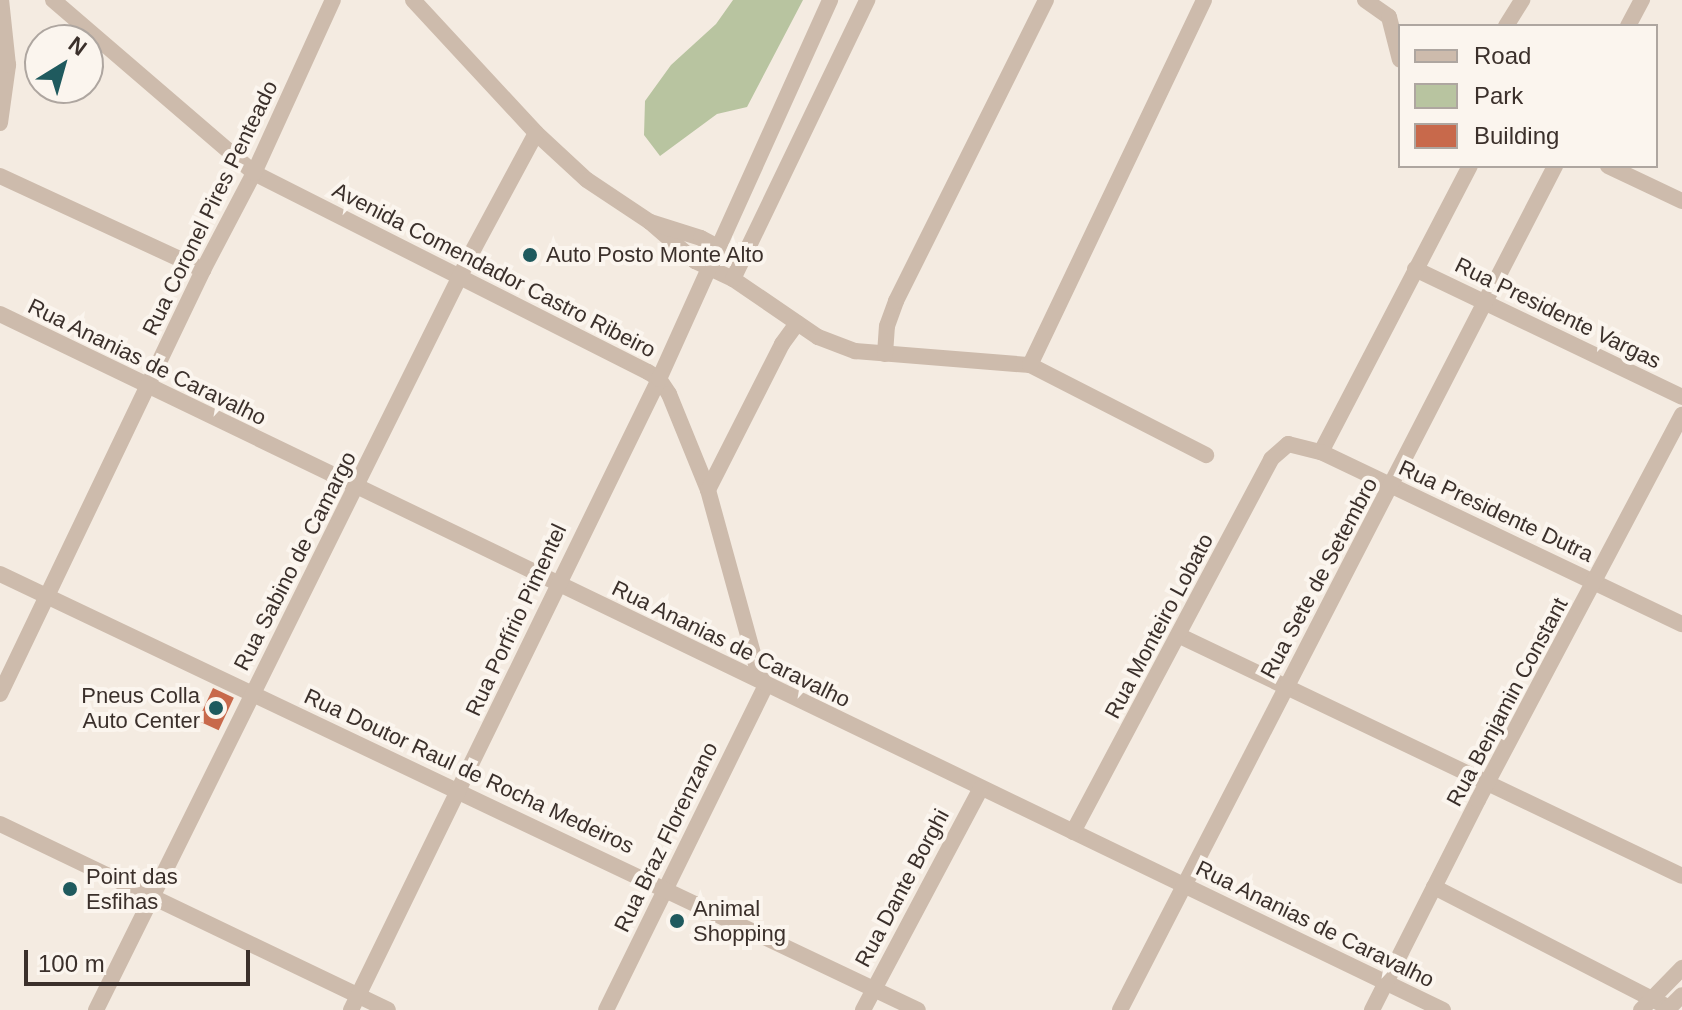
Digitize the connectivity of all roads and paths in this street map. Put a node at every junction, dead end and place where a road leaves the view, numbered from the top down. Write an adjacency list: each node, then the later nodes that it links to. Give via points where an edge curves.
1 (1, 0): 15 (street, via 8,65)
2 (53, 0): 20 (street, Avenida Comendador Castro Ribeiro)
3 (333, 0): 20 (street, Rua Coronel Pires Penteado)
4 (413, 0): 16 (street)
5 (830, 0): 24 (street, Rua Porfírio Pimentel)
6 (867, 0): 29 (street)
7 (1046, 0): 33 (street, via 896,301)
8 (1204, 0): 34 (street)
9 (1365, 0): 14 (street, via 1389,17)
10 (1522, 0): 12 (street)
11 (1642, 0): 13 (street)
12 (1507, 24)
13 (1629, 24)
14 (1398, 52)
15 (0, 123)
16 (536, 133): 23 (street, via 587,180); 28 (street, Rua Sabino de Camargo)
17 (1469, 168): 26 (street)
18 (1554, 168): 30 (street, Rua Sete de Setembro)
19 (1612, 168): 22 (street)
20 (254, 173): 27 (street, Rua Coronel Pires Penteado); 28 (street, Avenida Comendador Castro Ribeiro)
21 (0, 176): 27 (street)
22 (1682, 201)
23 (650, 222): 24 (street); 25 (street)
24 (716, 246): 25 (street, Rua Porfírio Pimentel)
25 (709, 268): 29 (street); 35 (street, Rua Porfírio Pimentel)
26 (1415, 269): 30 (street, Rua Presidente Vargas); 40 (street)
27 (203, 270): 36 (street, Rua Coronel Pires Penteado)
28 (463, 277): 35 (street, Avenida Comendador Castro Ribeiro); 43 (street, Rua Sabino de Camargo)
29 (733, 279): 32 (street)
30 (1486, 302): 37 (street, Rua Presidente Vargas); 42 (street, Rua Sete de Setembro)
31 (0, 314): 36 (street, Rua Ananias de Caravalho)
32 (797, 323): 33 (street, via 842,348); 44 (street)
33 (885, 354): 34 (street)
34 (1030, 365): 41 (street)
35 (659, 379): 44 (street, Avenida Comendador Castro Ribeiro); 47 (street, Rua Porfírio Pimentel)
36 (147, 388): 43 (street, Rua Ananias de Caravalho); 48 (street, Rua Coronel Pires Penteado)
37 (1682, 397)
38 (1682, 415): 46 (street, Rua Benjamin Constant)
39 (1288, 444): 40 (street, Rua Presidente Dutra); 50 (street, Rua Monteiro Lobato, via 1271,459)
40 (1321, 452): 42 (street, Rua Presidente Dutra)
41 (1206, 455)
42 (1392, 486): 46 (street, Rua Presidente Dutra); 52 (street, Rua Sete de Setembro)
43 (356, 488): 47 (street, Rua Ananias de Caravalho); 53 (street, Rua Sabino de Camargo)
44 (708, 490): 51 (street, Avenida Comendador Castro Ribeiro)
45 (0, 574): 48 (street, Rua Doutor Raul de Rocha Medeiros)
46 (1596, 583): 49 (street, Rua Presidente Dutra); 55 (street, Rua Benjamin Constant)
47 (556, 584): 51 (street, Rua Ananias de Caravalho); 57 (street, Rua Porfírio Pimentel)
48 (47, 596): 53 (street, Rua Doutor Raul de Rocha Medeiros); 54 (street, Rua Coronel Pires Penteado)
49 (1682, 624)
50 (1180, 636): 52 (street); 59 (street, Rua Monteiro Lobato)
51 (766, 685): 56 (street, Rua Ananias de Caravalho); 63 (street, Rua Braz Florenzano)
52 (1288, 686): 55 (street); 61 (street, Rua Sete de Setembro)
53 (252, 693): 57 (street, Rua Doutor Raul de Rocha Medeiros); 64 (street, Rua Sabino de Camargo)
54 (0, 694)
55 (1487, 784): 60 (street); 62 (street, Rua Benjamin Constant)
56 (981, 788): 59 (street, Rua Ananias de Caravalho); 67 (street, Rua Dante Borghi)
57 (459, 790): 63 (street, Rua Doutor Raul de Rocha Medeiros); 70 (street, Rua Porfírio Pimentel)
58 (0, 824): 64 (street)
59 (1073, 832): 61 (street, Rua Ananias de Caravalho)
60 (1682, 876)
61 (1183, 885): 66 (street, Rua Ananias de Caravalho); 77 (street, Rua Sete de Setembro)
62 (1434, 887): 66 (street, Rua Benjamin Constant); 69 (street)
63 (664, 888): 67 (street, Rua Doutor Raul de Rocha Medeiros); 74 (street, Rua Braz Florenzano)
64 (154, 898): 70 (street); 72 (street, Rua Sabino de Camargo)
65 (1682, 968): 69 (street)
66 (1386, 983): 78 (street, Rua Benjamin Constant); 79 (street, Rua Ananias de Caravalho)
67 (873, 989): 75 (street, Rua Dante Borghi); 76 (street, Rua Doutor Raul de Rocha Medeiros)
68 (1682, 995): 71 (street)
69 (1653, 997): 71 (street); 80 (street)
70 (354, 1003): 73 (street)
71 (1668, 1009)
72 (96, 1010)
73 (388, 1010)
74 (606, 1010)
75 (863, 1010)
76 (918, 1010)
77 (1120, 1010)
78 (1372, 1010)
79 (1443, 1010)
80 (1641, 1010)

